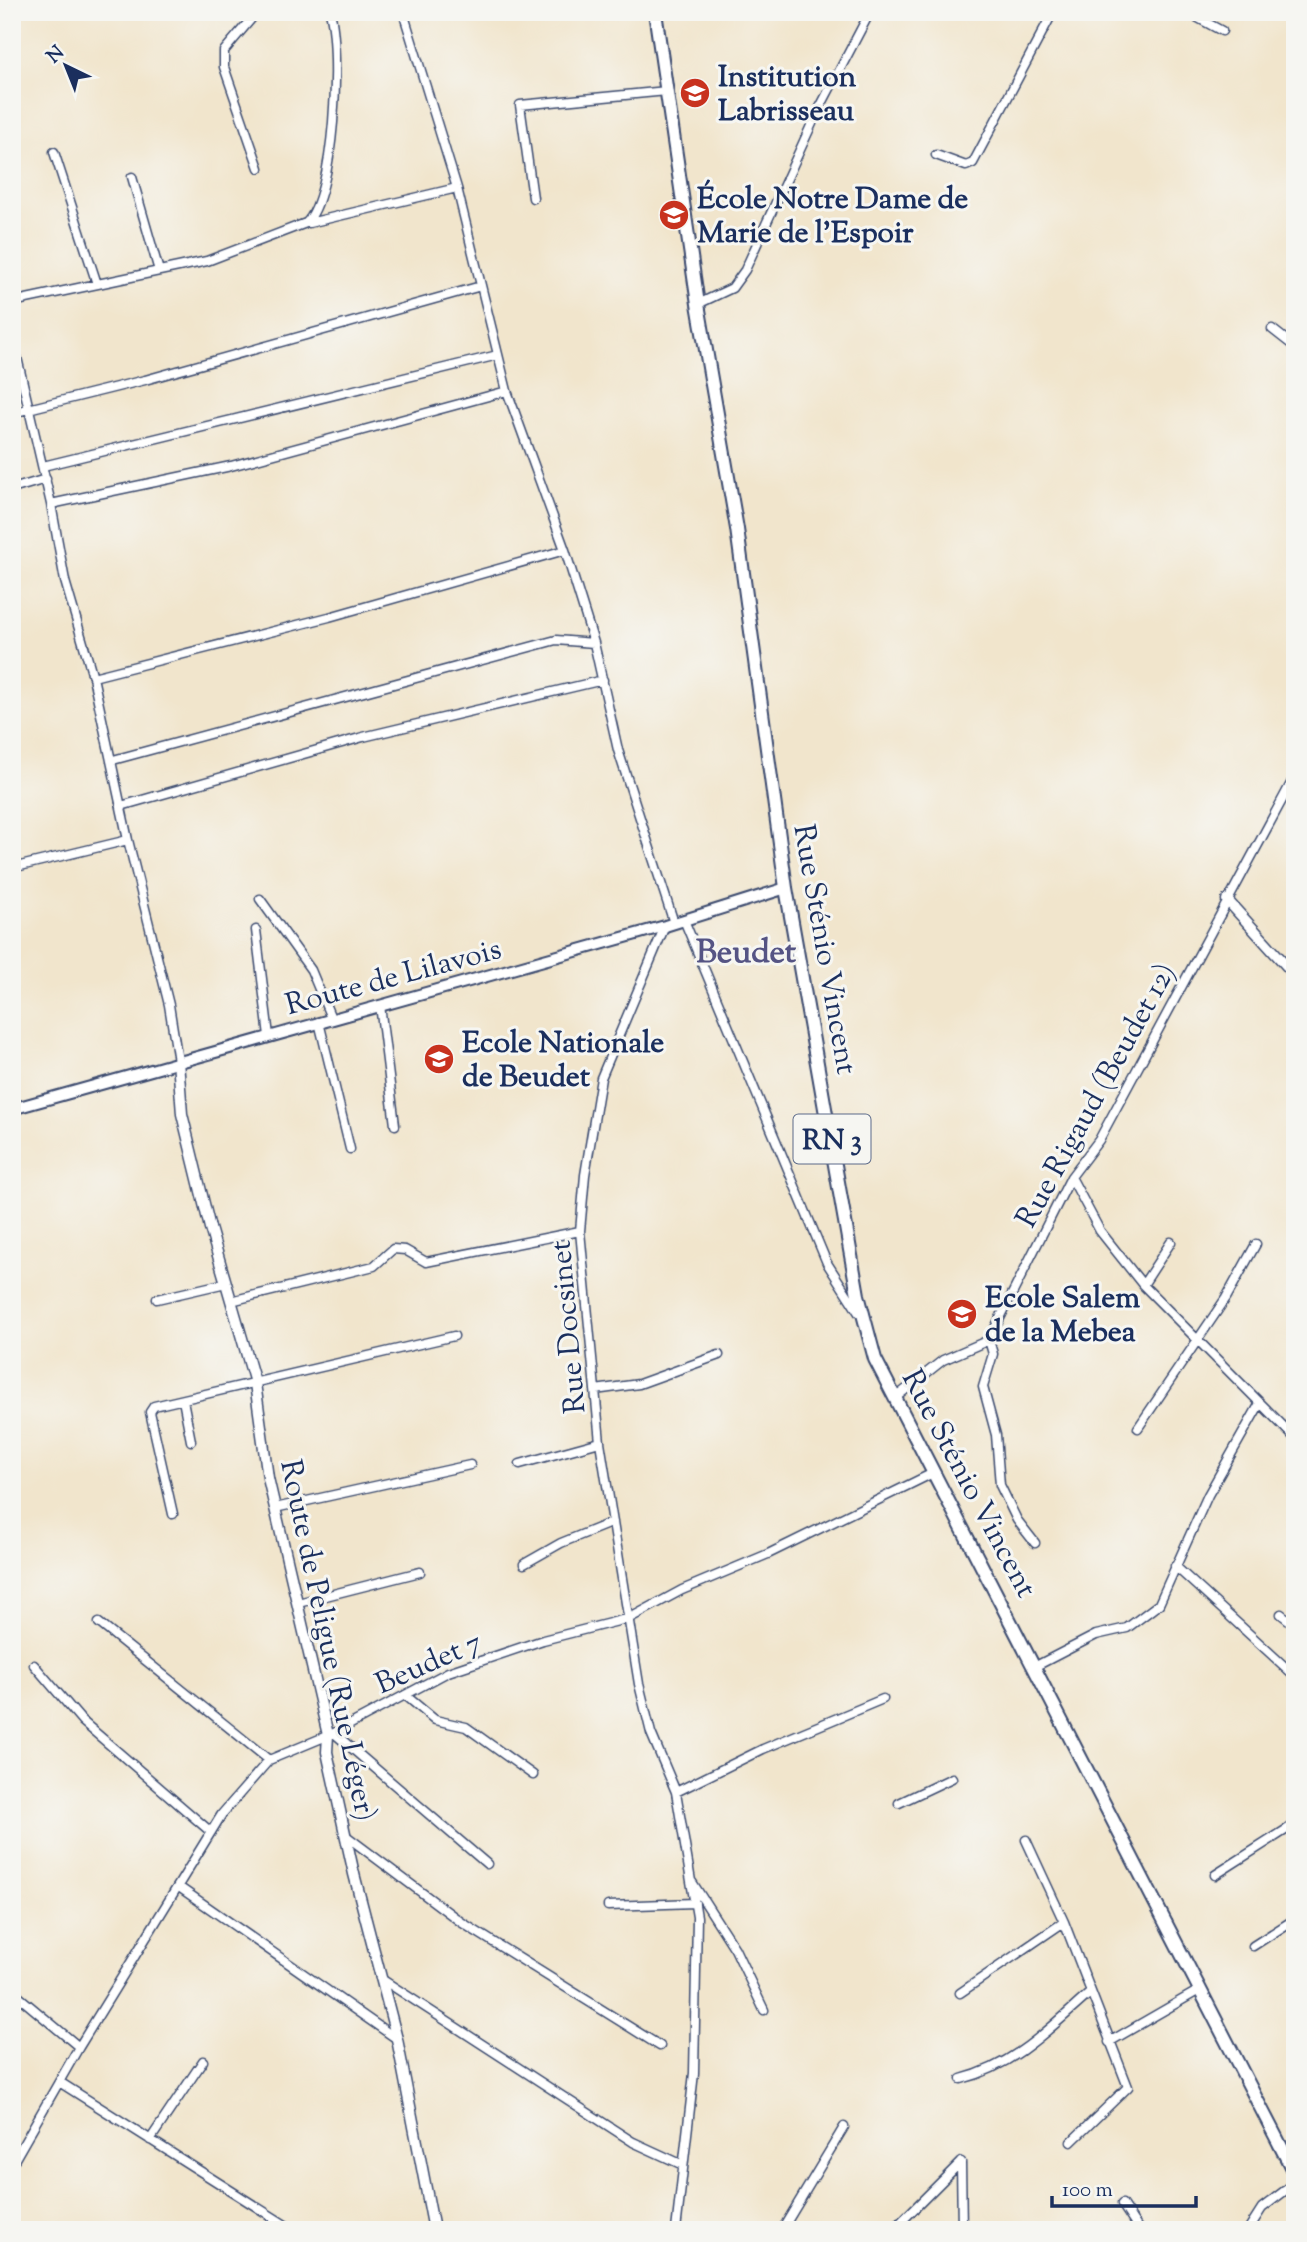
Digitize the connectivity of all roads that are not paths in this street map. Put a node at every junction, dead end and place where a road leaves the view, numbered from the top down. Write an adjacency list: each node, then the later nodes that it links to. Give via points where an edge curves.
1 (257, 12): 12 (street, via 229,42 224,59)
2 (330, 12): 16 (street, via 336,85 326,184 315,215)
3 (403, 12): 14 (street)
4 (655, 12): 9 (main road, Rue Sténio Vincent / RN 3)
5 (870, 12): 21 (street, via 815,117 745,270 732,288)
6 (1053, 12): 11 (street, via 973,163 966,166)
7 (1187, 12): 8 (street)
8 (1222, 32)
9 (667, 90): 15 (street, via 520,105); 21 (main road, Rue Sténio Vincent / RN 3)
10 (54, 152): 18 (street)
11 (936, 155)
12 (259, 168)
13 (132, 177): 17 (street)
14 (457, 188): 16 (street); 19 (street)
15 (533, 198)
16 (306, 223): 17 (street, via 207,261)
17 (159, 271): 18 (street)
18 (97, 284): 20 (street)
19 (481, 286): 25 (street); 27 (street)
20 (12, 302)
21 (698, 304): 42 (main road, Rue Sténio Vincent / RN 3, via 737,529)
22 (1272, 330): 24 (street)
23 (12, 335): 27 (street)
24 (1295, 347)
25 (498, 355): 26 (street); 29 (street)
26 (507, 391): 32 (street, via 231,466); 33 (street)
27 (31, 409): 28 (street); 29 (street)
28 (12, 413)
29 (43, 466): 30 (street)
30 (46, 480): 31 (street); 32 (street)
31 (12, 489)
32 (51, 504): 35 (street, via 65,581)
33 (565, 550): 34 (street); 35 (street)
34 (594, 643): 36 (street); 37 (street, via 556,640)
35 (93, 677): 37 (street)
36 (603, 680): 39 (street, via 363,737); 45 (street, via 618,750)
37 (113, 760): 39 (street)
38 (1295, 776): 44 (street, Rue Rigaud (Beudet 12))
39 (121, 806): 40 (street)
40 (128, 841): 41 (street); 52 (street, via 169,1005)
41 (12, 868)
42 (786, 888): 45 (main road, Route de Lilavois); 64 (main road, Rue Sténio Vincent / RN 3)
43 (260, 900): 49 (street, via 315,977)
44 (1227, 900): 47 (street); 56 (street, Rue Rigaud (Beudet 12), via 1099,1140)
45 (674, 923): 48 (main road, Route de Lilavois); 57 (street, Rue Docsinet, via 601,1078); 64 (street, via 827,1263)
46 (256, 929): 51 (street)
47 (1295, 975)
48 (380, 1005): 49 (main road, Route de Lilavois); 54 (street)
49 (331, 1018): 50 (main road, Route de Lilavois)
50 (318, 1022): 51 (main road, Route de Lilavois); 55 (street)
51 (269, 1036): 52 (main road, Route de Lilavois)
52 (177, 1061): 53 (main road, Route de Lilavois); 60 (street, Route de Peligue (Rue Léger), via 182,1114)
53 (12, 1109)
54 (395, 1125)
55 (350, 1149)
56 (1071, 1177): 61 (street, via 1100,1231); 66 (street, Rue Rigaud (Beudet 12))
57 (580, 1231): 63 (street, via 426,1262 393,1248 374,1266); 70 (street, Rue Docsinet)
58 (1171, 1242): 61 (street)
59 (1256, 1244): 67 (street)
60 (226, 1283): 62 (street); 63 (street, Route de Peligue (Rue Léger))
61 (1143, 1284): 67 (street)
62 (156, 1299)
63 (231, 1301): 69 (street, Route de Peligue (Rue Léger))
64 (865, 1322): 71 (main road, Rue Sténio Vincent / RN 3, via 875,1359)
65 (454, 1336): 69 (street)
66 (989, 1340): 71 (street, via 943,1360); 84 (street, via 993,1354 983,1387 996,1435 1000,1485)
67 (1197, 1341): 73 (street); 74 (street)
68 (719, 1355): 70 (street, via 639,1384)
69 (255, 1383): 72 (street); 81 (street, Route de Peligue (Rue Léger))
70 (595, 1390): 77 (street, Rue Docsinet)
71 (895, 1398): 80 (main road, Rue Sténio Vincent / RN 3)
72 (183, 1400): 76 (street); 82 (street, via 154,1406 150,1412)
73 (1259, 1405): 75 (street); 86 (street, via 1208,1495)
74 (1138, 1428)
75 (1295, 1438)
76 (191, 1441)
77 (600, 1442): 78 (street); 83 (street, Rue Docsinet)
78 (520, 1464)
79 (470, 1465): 81 (street)
80 (933, 1472): 90 (street, Beudet 7); 94 (main road, Rue Sténio Vincent / RN 3)
81 (275, 1508): 88 (street, Route de Peligue (Rue Léger))
82 (173, 1514)
83 (613, 1522): 85 (street); 90 (street, Rue Docsinet)
84 (1035, 1544)
85 (524, 1564)
86 (1175, 1566): 94 (street, via 1159,1604 1127,1628 1096,1635); 95 (street)
87 (420, 1572): 88 (street)
88 (298, 1604): 98 (street, Route de Peligue (Rue Léger))
89 (1281, 1614): 92 (street)
90 (630, 1618): 96 (street, Beudet 7, via 542,1640 448,1672); 102 (street, Rue Docsinet, via 651,1733)
91 (99, 1623): 99 (street)
92 (1295, 1625)
93 (34, 1665): 105 (street, via 82,1721)
94 (1036, 1666): 118 (main road, Rue Sténio Vincent / RN 3)
95 (1295, 1676)
96 (405, 1695): 98 (street, Beudet 7); 100 (street, via 436,1720 466,1727)
97 (883, 1699): 102 (street)
98 (331, 1734): 99 (street, Beudet 7); 106 (street, Route de Peligue (Rue Léger), via 327,1752); 108 (street)
99 (269, 1760): 105 (street, Beudet 7)
100 (533, 1775)
101 (952, 1777): 103 (street)
102 (676, 1791): 110 (street, Rue Docsinet)
103 (899, 1803)
104 (1295, 1824): 109 (street)
105 (211, 1832): 111 (street, Beudet 7)
106 (345, 1835): 117 (street, Route de Peligue (Rue Léger)); 125 (street, via 461,1922)
107 (1026, 1840): 115 (street)
108 (487, 1864)
109 (1215, 1875)
110 (690, 1878): 112 (street, Rue Docsinet); 122 (street, via 735,1949)
111 (179, 1887): 123 (street); 126 (street, Beudet 7)
112 (695, 1903): 113 (street); 134 (street, Rue Docsinet, via 694,2073)
113 (608, 1906)
114 (1295, 1919): 116 (street)
115 (1064, 1923): 120 (street); 121 (street)
116 (1253, 1946)
117 (380, 1978): 123 (street, Route de Peligue (Rue Léger)); 134 (street, via 633,2142)
118 (1201, 1989): 124 (street); 135 (main road, Rue Sténio Vincent / RN 3)
119 (12, 1991): 126 (street)
120 (961, 1993)
121 (1090, 1993): 124 (street); 128 (street, via 1013,2058 987,2073)
122 (764, 2010)
123 (397, 2039): 139 (street, Route de Peligue (Rue Léger))
124 (1109, 2042): 132 (street, via 1128,2087)
125 (660, 2046)
126 (79, 2047): 129 (street, Beudet 7)
127 (203, 2061): 131 (street)
128 (961, 2079)
129 (61, 2083): 131 (street); 133 (street, Beudet 7)
130 (844, 2127): 141 (street)
131 (150, 2140): 138 (street)
132 (1071, 2142)
133 (12, 2164)
134 (683, 2165): 140 (street, Rue Docsinet)
135 (1295, 2174)
136 (1295, 2183): 145 (street, via 1262,2208)
137 (1122, 2204): 144 (street)
138 (293, 2230)
139 (435, 2230)
140 (676, 2230)
141 (782, 2230)
142 (893, 2230): 143 (street, via 961,2162)
143 (962, 2230)
144 (1139, 2230)
145 (1248, 2230)

